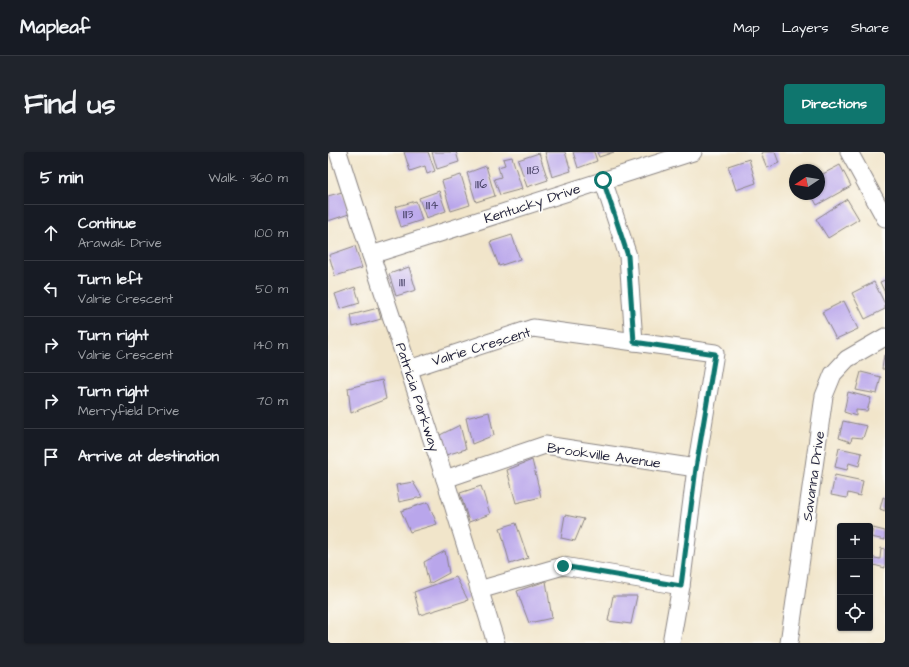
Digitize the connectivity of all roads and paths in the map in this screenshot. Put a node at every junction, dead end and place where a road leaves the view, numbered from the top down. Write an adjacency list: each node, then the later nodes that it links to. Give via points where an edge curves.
1 (338, 152): 6 (street, Patricia Parkway)
2 (693, 152): 4 (street, Kentucky Drive)
3 (849, 152): 5 (street)
4 (603, 180): 6 (street, Kentucky Drive); 8 (street, via 628,256)
5 (885, 218)
6 (370, 255): 9 (street, Patricia Parkway)
7 (885, 337): 16 (street, Savanna Drive, via 847,359 833,374 824,396)
8 (634, 342): 9 (street, Valrie Crescent, via 533,328); 10 (street, Valrie Crescent, via 715,354)
9 (409, 369): 11 (street, Patricia Parkway)
10 (696, 468): 11 (street, Brookville Avenue, via 545,445); 12 (street, Valrie Crescent)
11 (445, 479): 13 (street, Patricia Parkway)
12 (681, 586): 13 (street, via 563,566); 15 (street, Valrie Crescent)
13 (479, 590): 14 (street, Patricia Parkway)
14 (496, 643)
15 (671, 643)
16 (789, 643)

